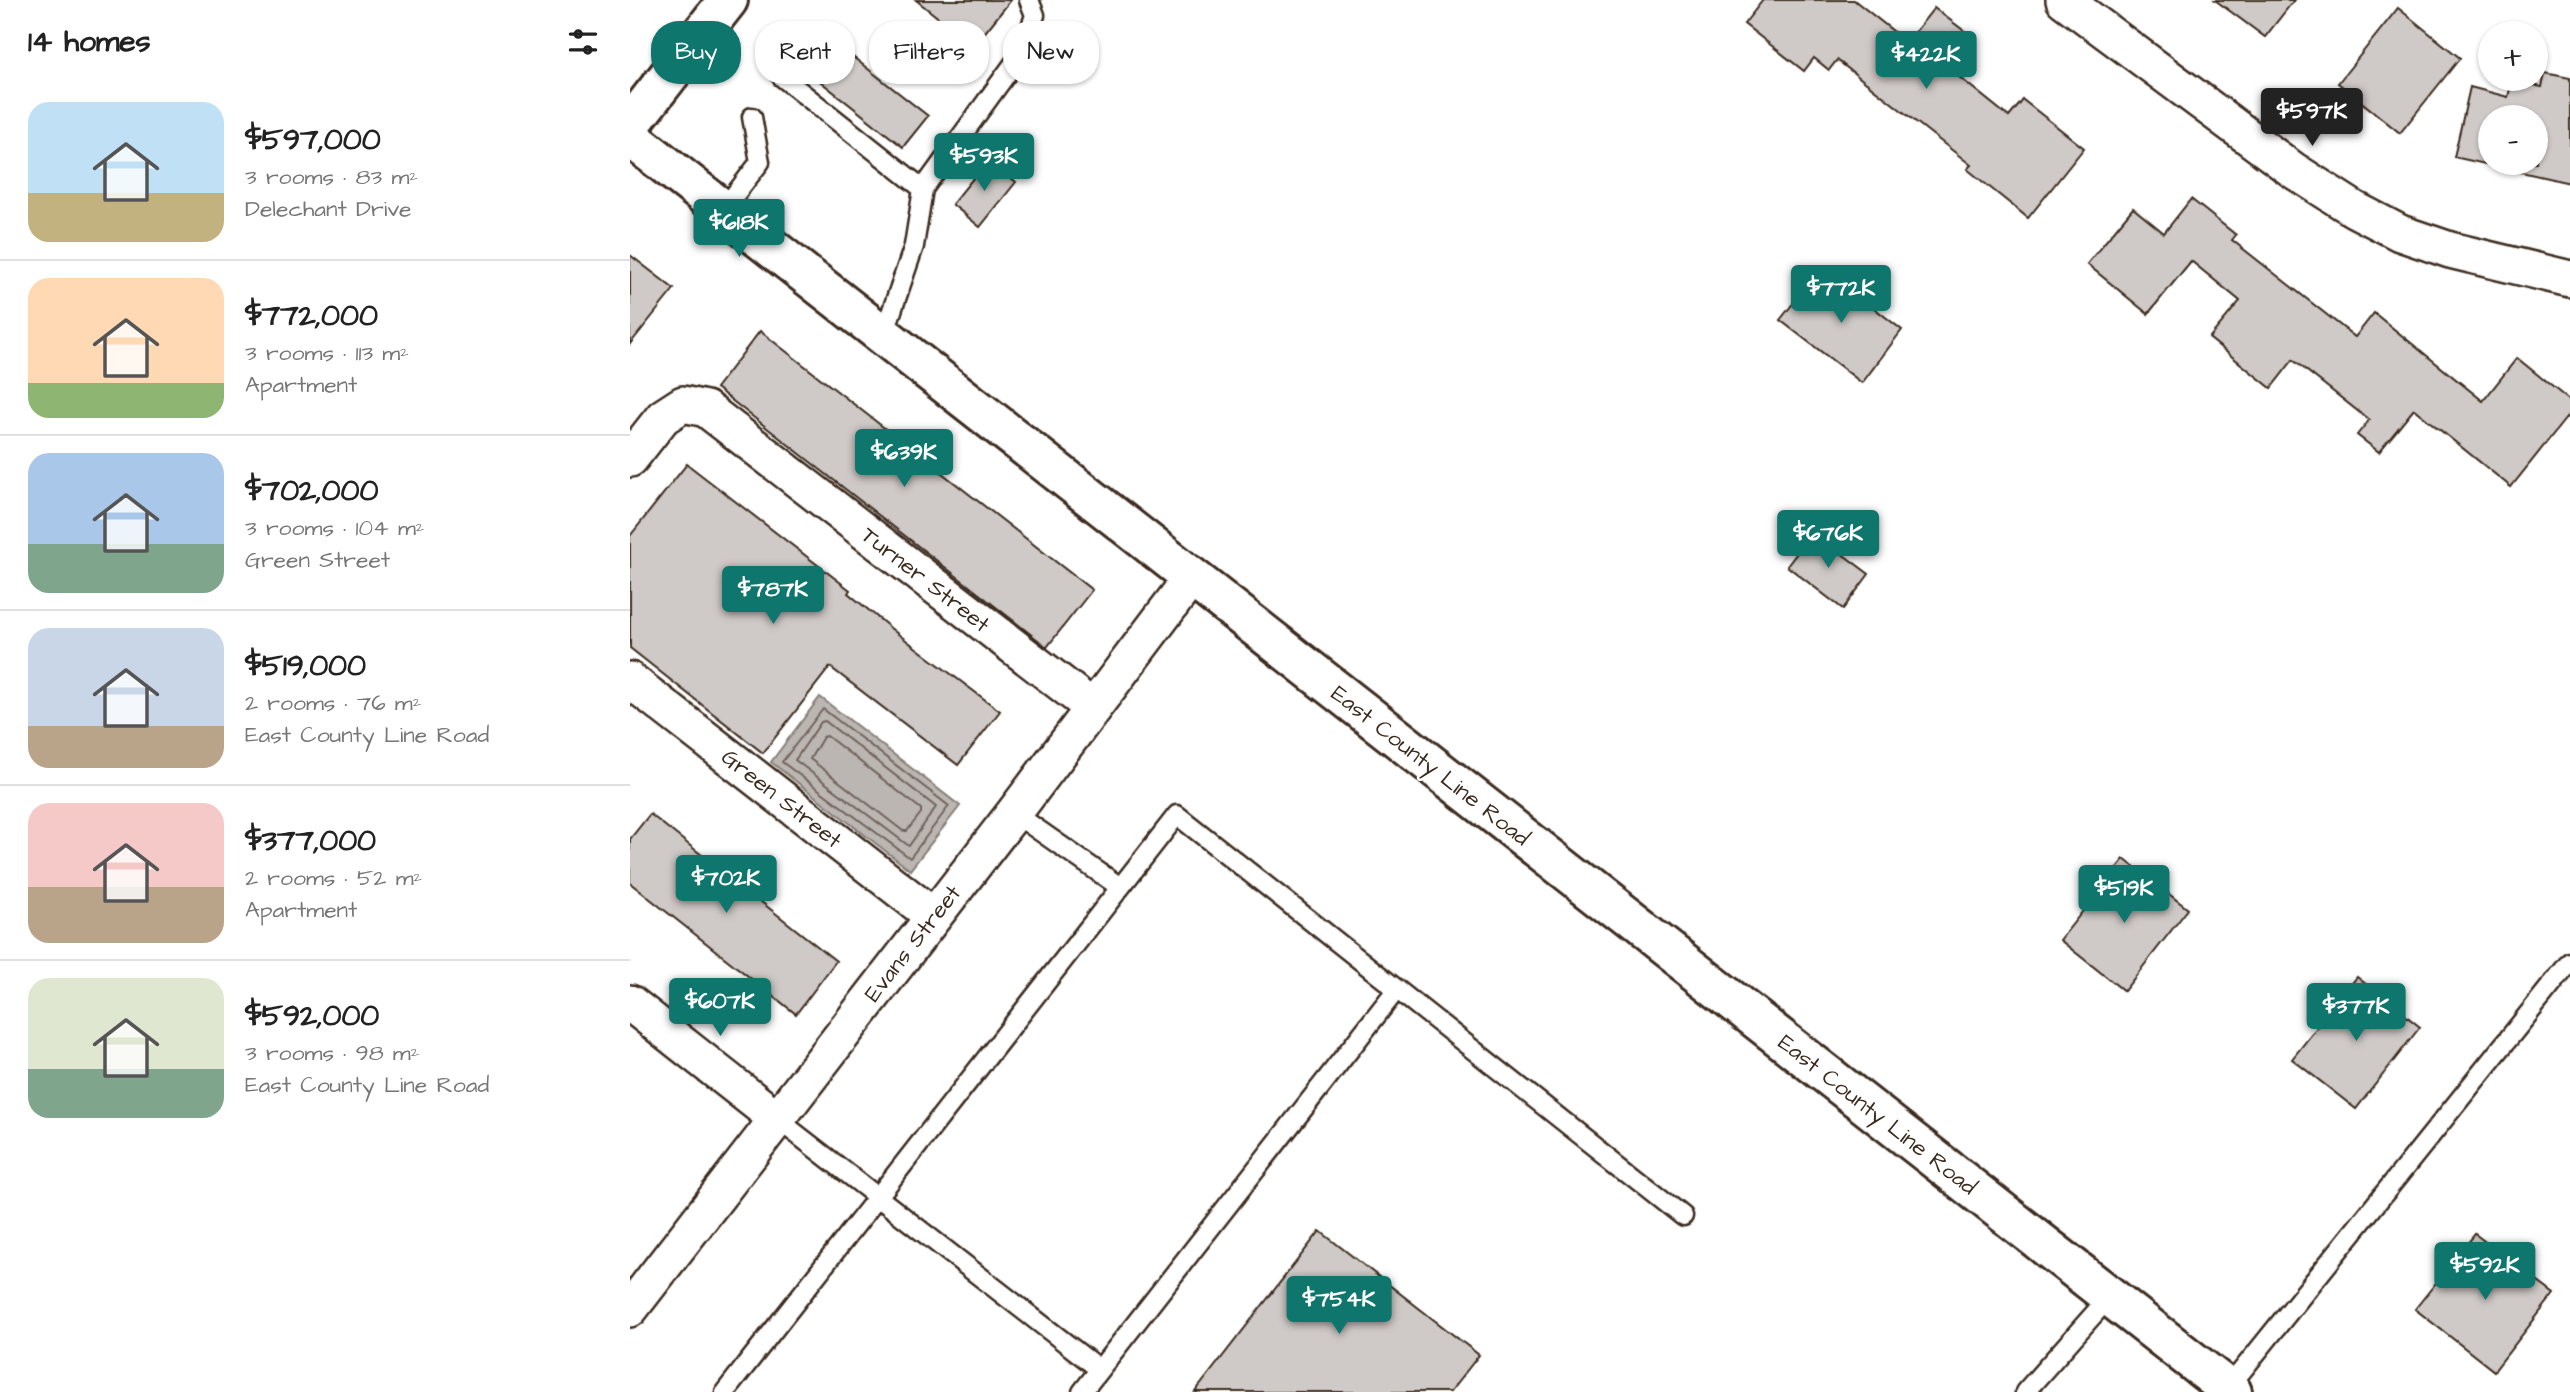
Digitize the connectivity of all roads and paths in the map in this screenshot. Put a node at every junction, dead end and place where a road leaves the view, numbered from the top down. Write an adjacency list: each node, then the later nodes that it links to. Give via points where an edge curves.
1 (729, 0): 6 (main road)
2 (1029, 0): 8 (lane, via 1035,15 1023,51)
3 (2064, 0): 10 (street, via 2293,170 2354,209 2400,233 2450,250)
4 (791, 84): 8 (lane)
5 (752, 117): 9 (lane, via 760,162)
6 (630, 125)
7 (630, 137): 9 (main road, East County Line Road)
8 (923, 189): 11 (lane, via 914,246)
9 (723, 209): 11 (main road, East County Line Road)
10 (2570, 279)
11 (884, 334): 13 (main road, East County Line Road)
12 (630, 459): 15 (street, Turner Street, via 663,417 683,404 706,409)
13 (1192, 577): 15 (street, Evans Street); 25 (main road, East County Line Road)
14 (630, 680): 18 (street, Green Street)
15 (1093, 708): 16 (street, Evans Street)
16 (1014, 813): 17 (lane); 18 (street, Evans Street)
17 (1120, 887): 20 (lane, via 1177,815); 23 (lane)
18 (933, 916): 22 (street, Evans Street)
19 (2570, 962): 28 (lane)
20 (1397, 989): 24 (lane); 27 (lane)
21 (630, 1003): 22 (street)
22 (776, 1118): 23 (lane); 26 (street, Evans Street)
23 (879, 1196): 27 (lane); 29 (lane)
24 (1683, 1216)
25 (2110, 1296): 28 (main road, East County Line Road); 31 (lane)
26 (630, 1308)
27 (1099, 1369): 30 (lane)
28 (2230, 1390)
29 (725, 1392)
30 (1082, 1392)
31 (2025, 1392)

